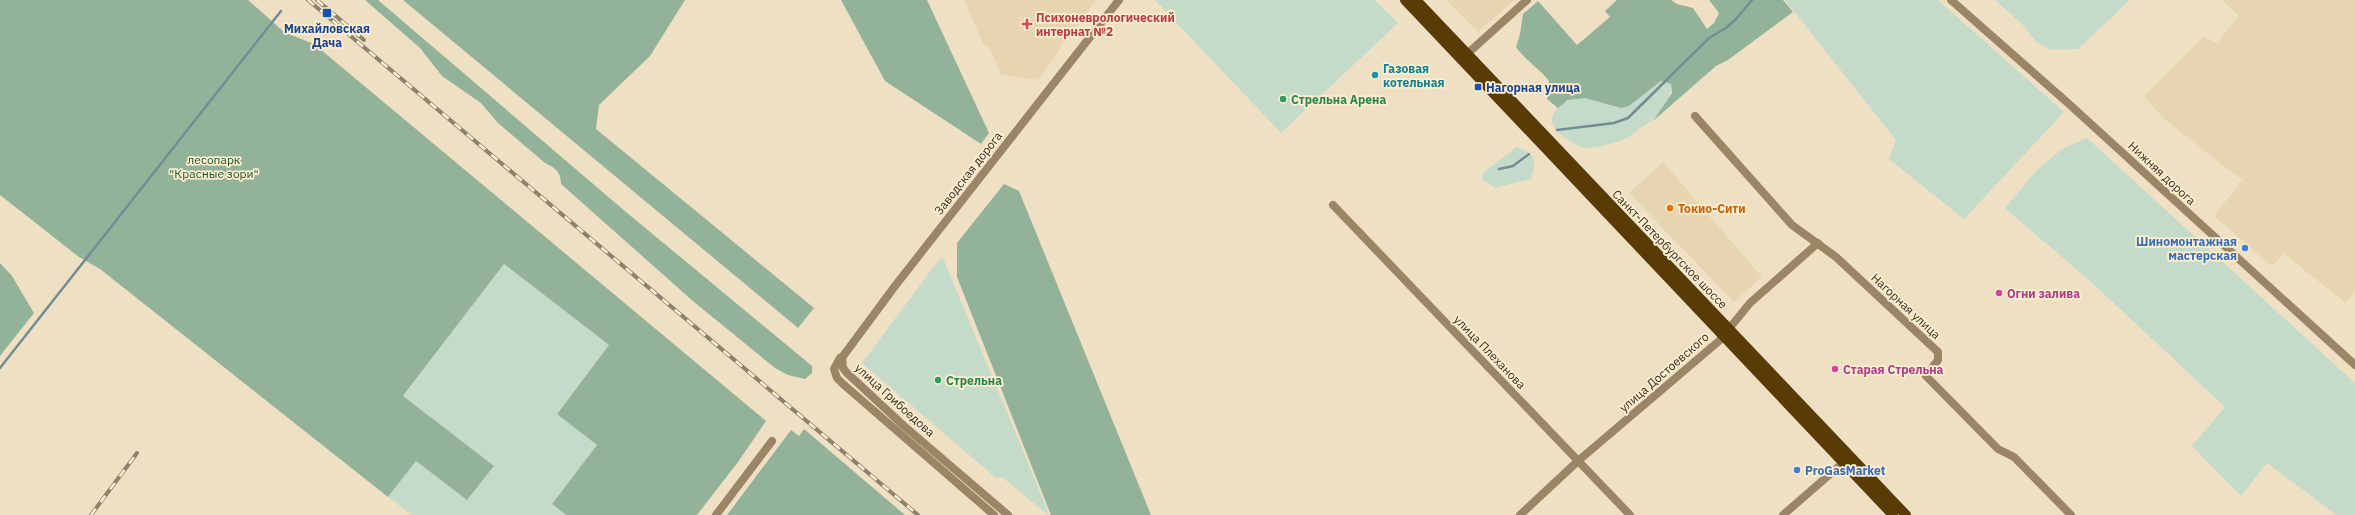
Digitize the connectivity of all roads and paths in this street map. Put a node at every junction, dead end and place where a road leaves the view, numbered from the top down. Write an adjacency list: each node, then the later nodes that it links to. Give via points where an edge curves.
1 (1119, 0): 11 (street, Заводская дорога)
2 (1404, 0): 10 (main road, Санкт-Петербургское шоссе)
3 (1416, 0): 6 (main road, Санкт-Петербургское шоссе)
4 (1528, 0): 6 (street)
5 (1951, 0): 12 (street, Нижняя дорога)
6 (1467, 54): 10 (main road, Санкт-Петербургское шоссе)
7 (1695, 116): 9 (street, Нагорная улица, via 1792,225)
8 (1333, 205): 14 (street, улица Плеханова)
9 (1818, 243): 10 (street, улица Достоевского, via 1750,304); 24 (street, Нагорная улица, via 1938,352 1938,360 1926,376 1998,449 2014,457)
10 (1725, 332): 14 (street, улица Достоевского, via 1719,341); 15 (main road, Санкт-Петербургское шоссе); 23 (main road, Санкт-Петербургское шоссе)
11 (840, 359): 17 (street, улица Грибоедова, via 834,369 837,378); 18 (street, улица Грибоедова, via 847,373 904,426)
12 (2355, 365)
13 (772, 441): 16 (street)
14 (1578, 461): 19 (street, улица Достоевского); 20 (street, улица Плеханова)
15 (1844, 462): 21 (street); 22 (main road, Санкт-Петербургское шоссе)
16 (716, 515)
17 (994, 515)
18 (1008, 515)
19 (1520, 515)
20 (1630, 515)
21 (1783, 515)
22 (1893, 515)
23 (1906, 515)
24 (2071, 515)

